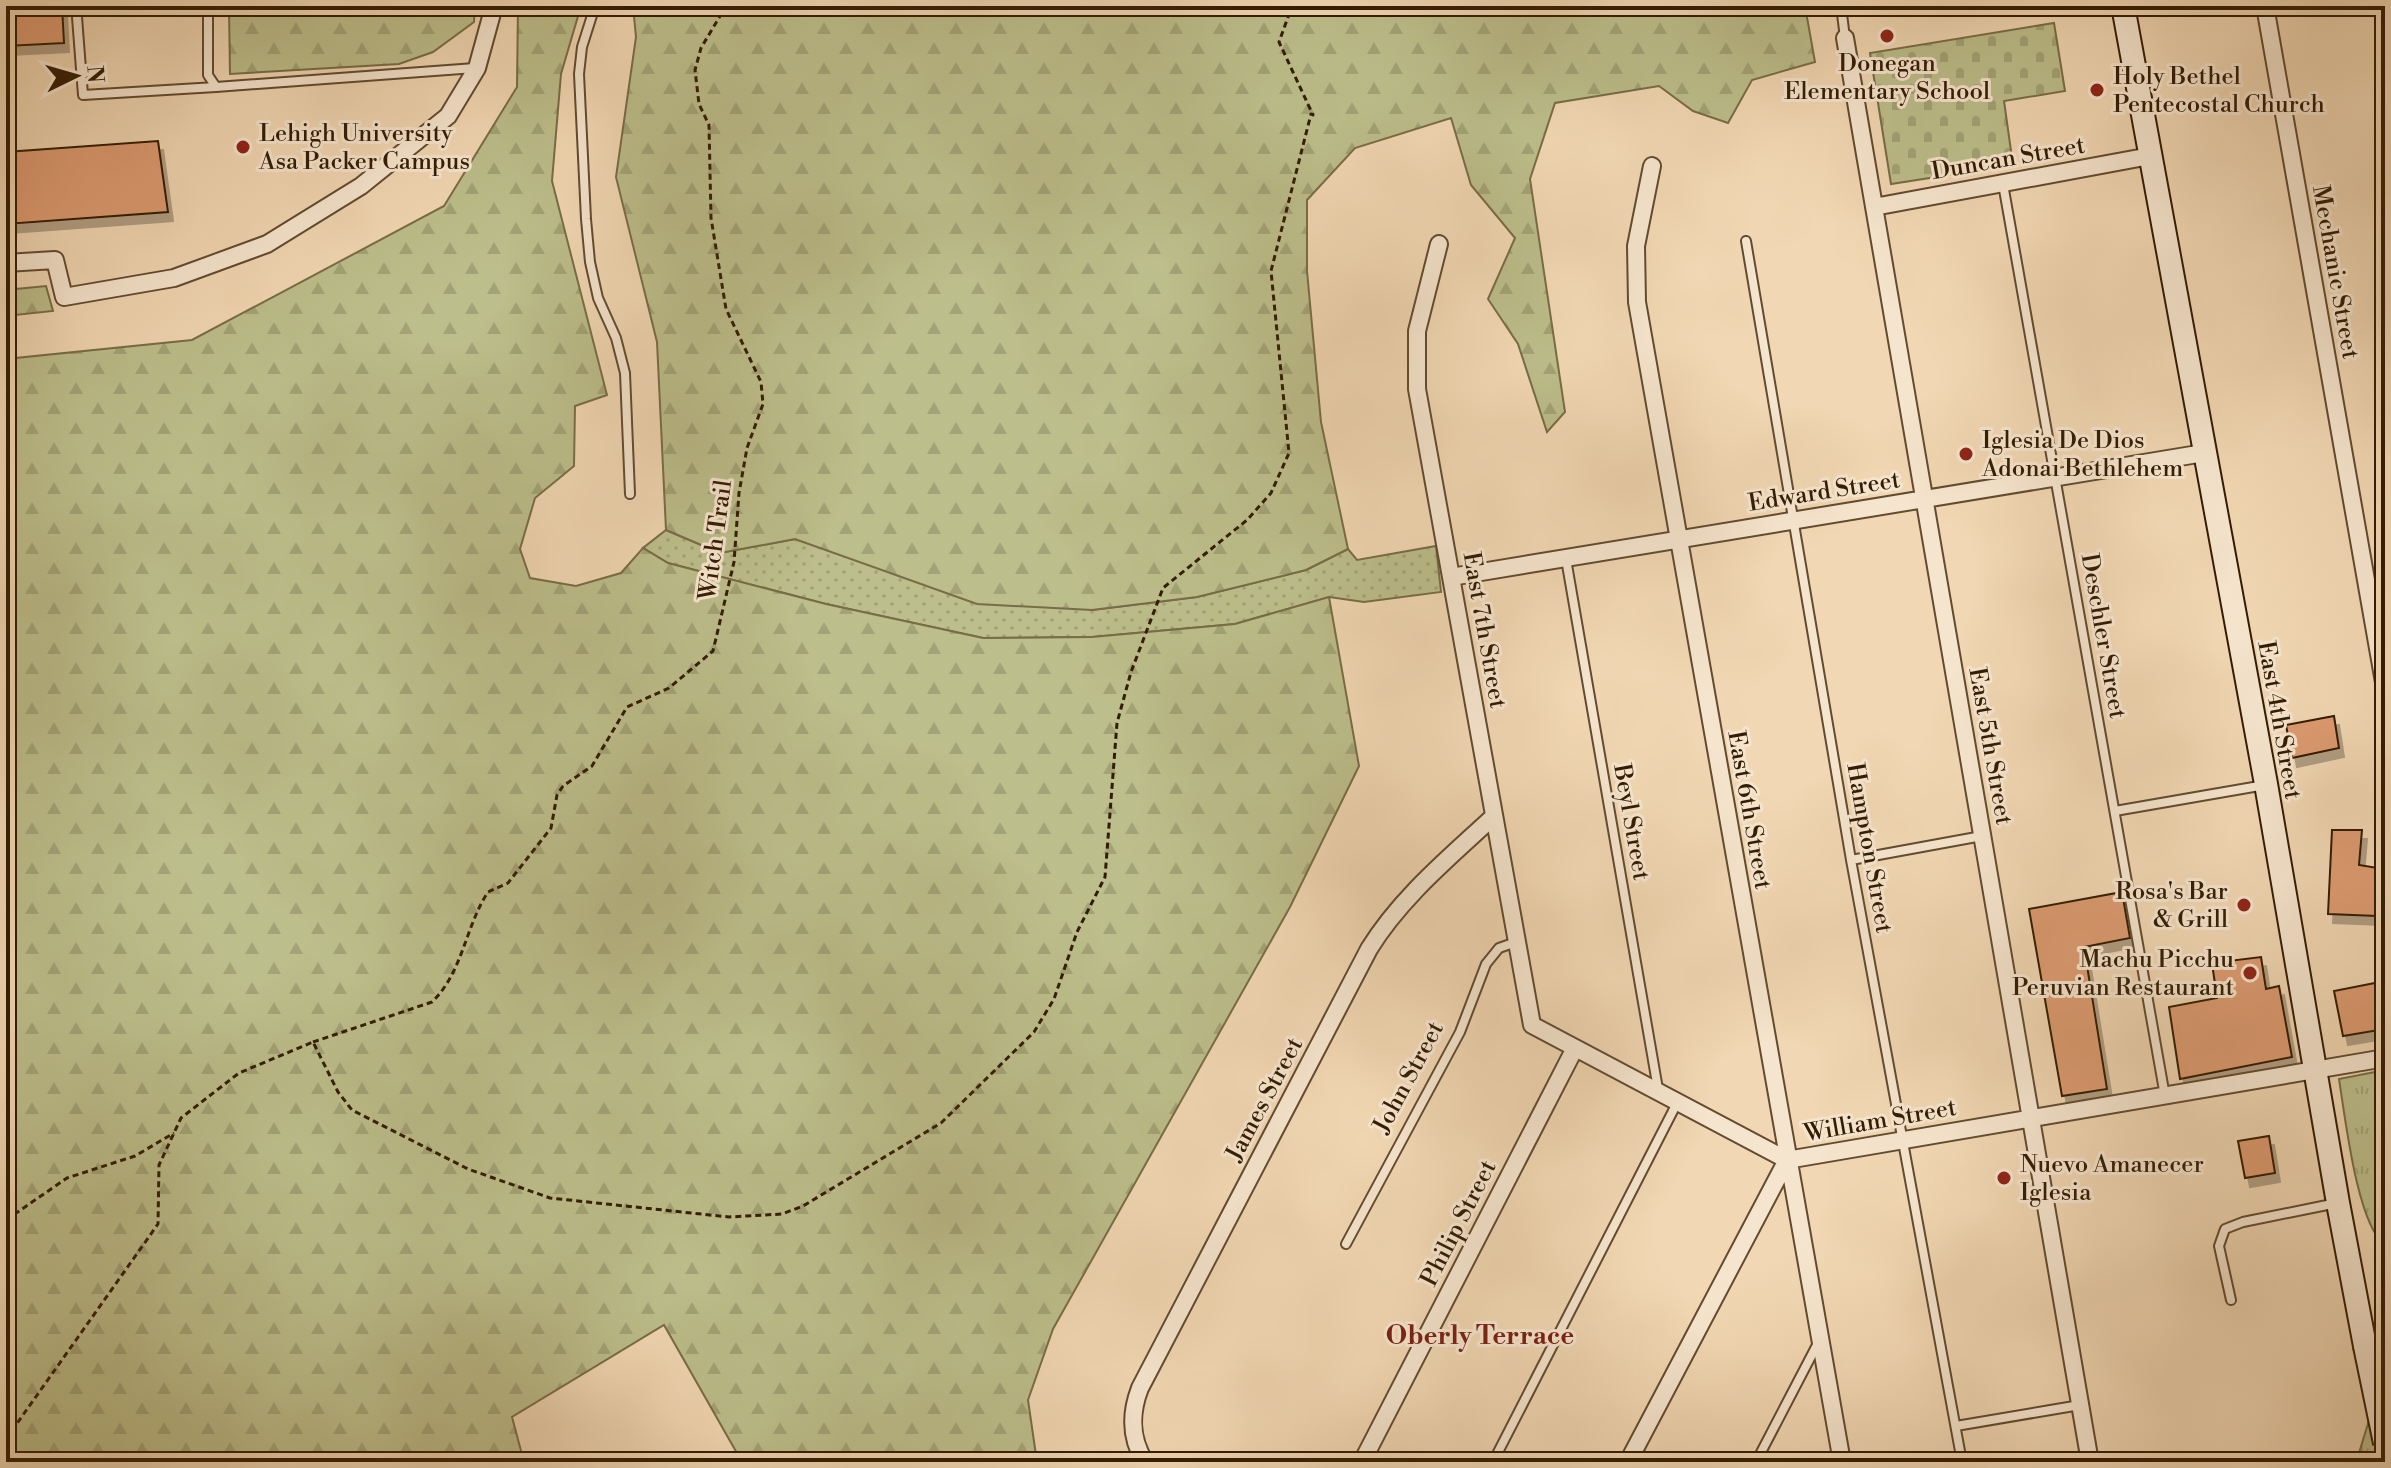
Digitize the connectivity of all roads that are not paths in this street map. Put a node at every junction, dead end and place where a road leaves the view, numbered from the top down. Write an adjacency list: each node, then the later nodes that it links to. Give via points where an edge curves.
1 (80, 6): 10 (lane, via 83,95)
2 (208, 6): 10 (lane, via 208,75)
3 (494, 6): 9 (street)
4 (595, 6): 20 (lane, via 579,74 586,219 598,298 625,373)
5 (1841, 6): 8 (lane)
6 (2123, 6): 11 (main road, East 4th Street)
7 (2265, 6): 26 (street, Mechanic Street)
8 (1845, 38): 14 (street, East 5th Street)
9 (477, 68): 10 (lane); 17 (street, via 448,116 361,186 267,244 174,278 64,297 55,260)
10 (216, 87)
11 (2150, 156): 13 (street, Duncan Street); 18 (main road, East 4th Street)
12 (1652, 166): 23 (street, East 6th Street, via 1636,246 1635,284)
13 (2003, 183): 14 (street, Duncan Street); 19 (lane, Deschler Street)
14 (1874, 207): 21 (street, East 5th Street)
15 (1746, 241): 22 (lane, Hampton Street)
16 (1439, 244): 25 (street, East 7th Street, via 1421,309 1415,369)
17 (6, 263)
18 (2204, 453): 19 (street, Edward Street); 27 (main road, East 4th Street)
19 (2055, 478): 21 (street, Edward Street); 28 (lane, Deschler Street)
20 (630, 494)
21 (1925, 499): 22 (street, Edward Street); 30 (street, East 5th Street)
22 (1793, 521): 23 (street, Edward Street); 31 (lane, Hampton Street)
23 (1679, 540): 24 (street, Edward Street); 41 (street, East 6th Street)
24 (1566, 558): 25 (street, Edward Street); 36 (lane, Beyl Street)
25 (1451, 577): 29 (street, East 7th Street)
26 (2385, 688)
27 (2266, 784): 28 (lane); 35 (main road, East 4th Street)
28 (2115, 811): 37 (lane, Deschler Street)
29 (1494, 816): 32 (street, East 7th Street); 49 (street, James Street, via 1406,900 1369,949 1147,1372 1135,1402 1134,1438)
30 (1982, 836): 31 (lane); 39 (street, East 5th Street)
31 (1851, 860): 40 (lane, Hampton Street)
32 (1517, 941): 33 (street, East 7th Street, via 1532,1025); 43 (lane, John Street, via 1499,948 1486,964 1460,1032)
33 (1575, 1048): 36 (street); 50 (street, Philip Street)
34 (2385, 1058): 35 (street, William Street)
35 (2316, 1070): 37 (street, William Street); 42 (main road, East 4th Street)
36 (1658, 1093): 38 (street)
37 (2166, 1096): 39 (street, William Street)
38 (1677, 1103): 41 (street); 51 (lane)
39 (2031, 1119): 40 (street, William Street); 46 (street, East 5th Street)
40 (1902, 1140): 41 (street, William Street); 47 (lane, Hampton Street)
41 (1787, 1160): 45 (street, East 6th Street); 52 (street, William Street)
42 (2338, 1203): 44 (lane, via 2225,1229 2219,1246); 48 (main road, East 4th Street, bridge)
43 (1346, 1244)
44 (2231, 1300)
45 (1820, 1339): 53 (lane); 54 (street, East 6th Street)
46 (2080, 1405): 47 (lane); 56 (street, East 5th Street)
47 (1956, 1426): 55 (lane, Hampton Street)
48 (2385, 1443)
49 (1145, 1462)
50 (1362, 1462)
51 (1493, 1462)
52 (1628, 1462)
53 (1756, 1462)
54 (1842, 1462)
55 (1962, 1462)
56 (2090, 1462)

